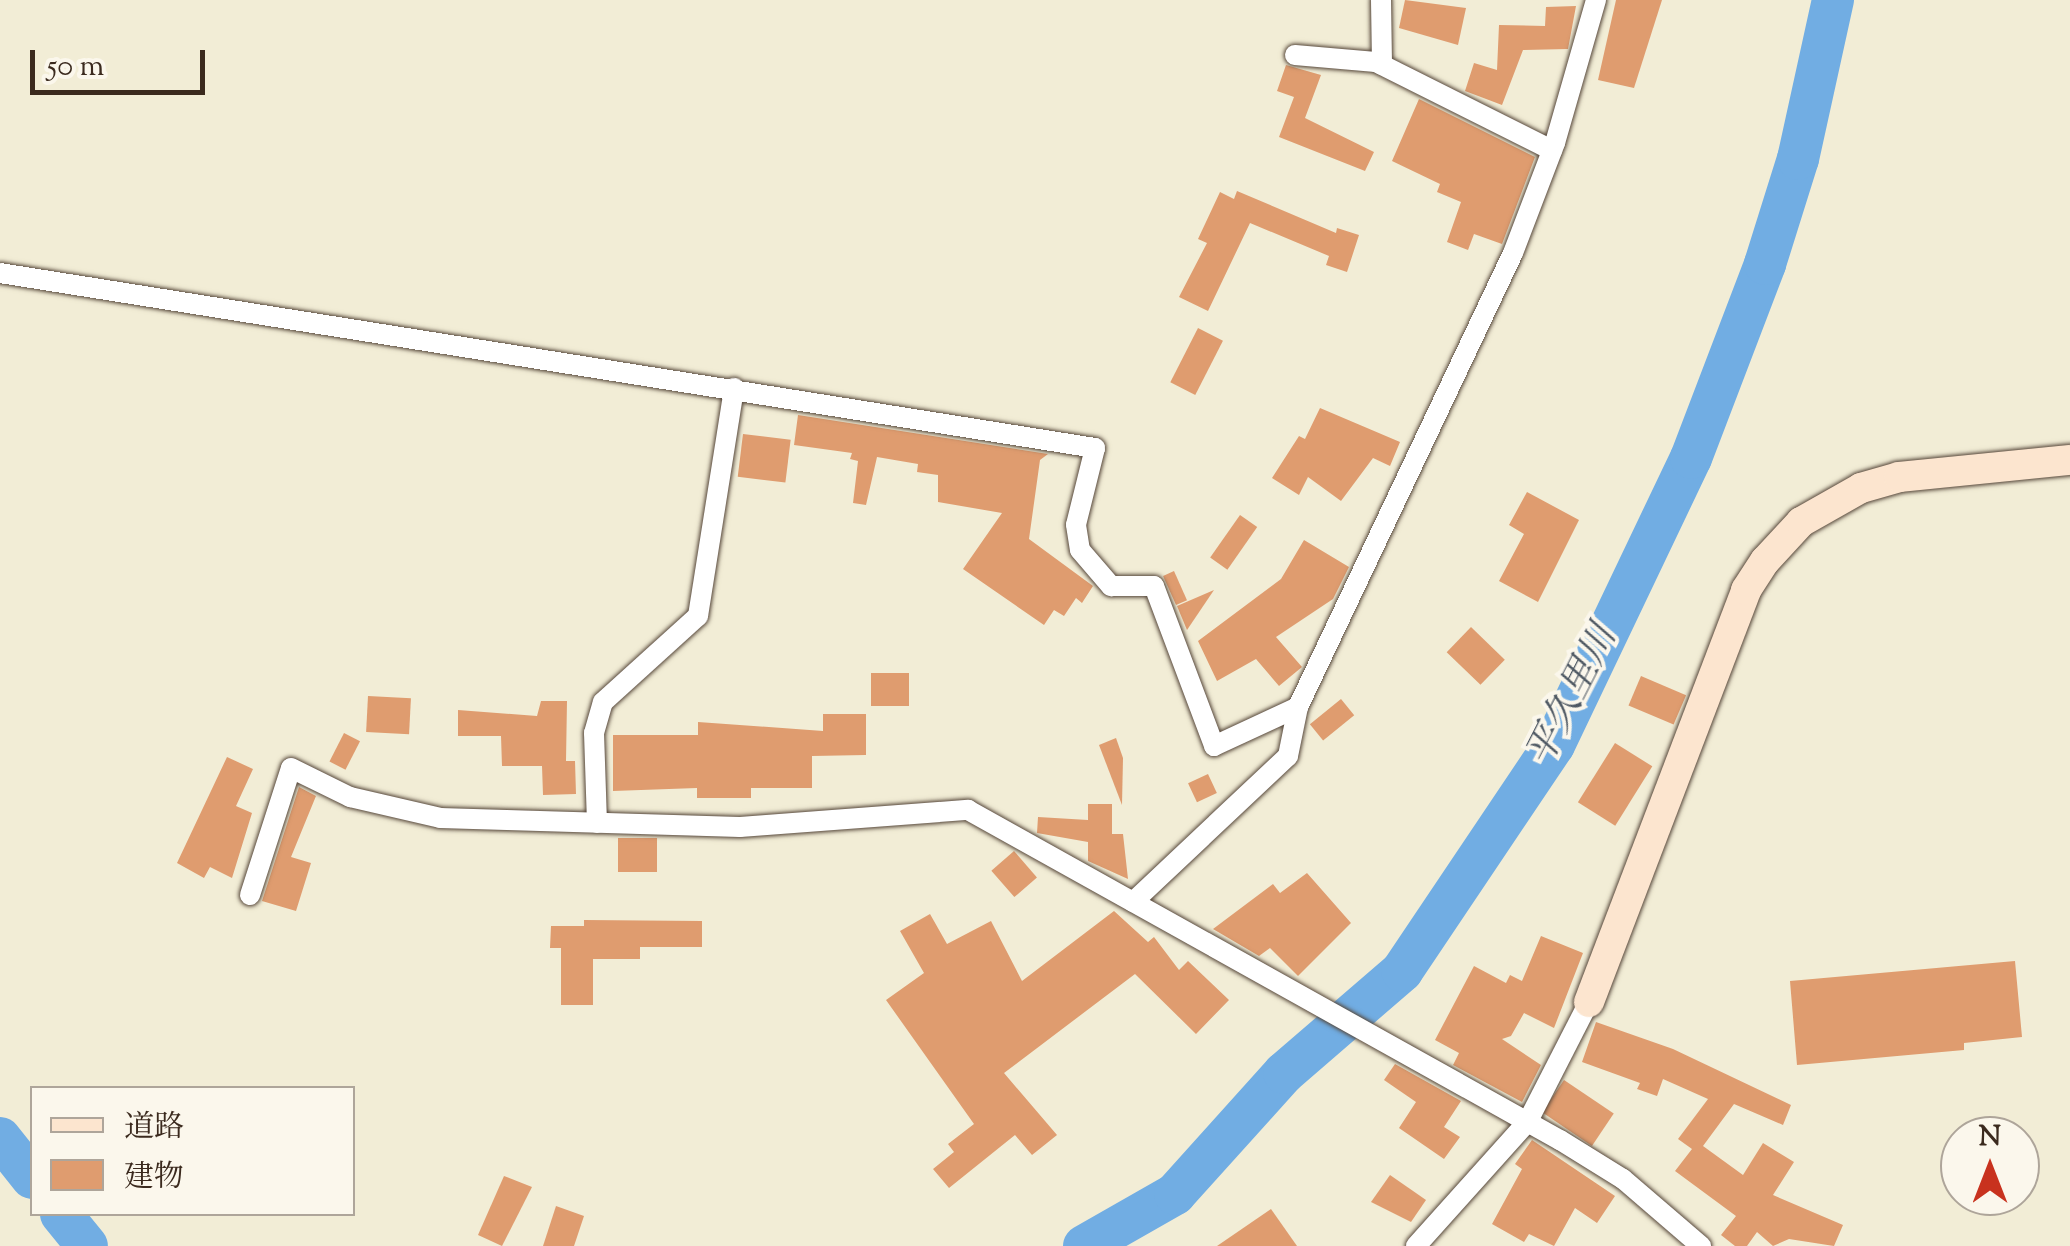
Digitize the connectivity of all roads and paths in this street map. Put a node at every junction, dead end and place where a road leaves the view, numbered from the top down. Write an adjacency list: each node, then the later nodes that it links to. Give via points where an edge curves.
1 (1381, 0): 4 (street)
2 (1596, 0): 5 (street)
3 (1295, 55): 4 (street)
4 (1382, 65): 5 (street)
5 (1552, 150): 9 (street, via 1394,514)
6 (0, 272): 7 (street)
7 (734, 388): 9 (street, via 1095,448 1076,525 1080,550 1111,586 1154,586 1214,746); 10 (street, via 698,616 603,702 594,733)
8 (2070, 460): 13 (street, via 1899,477 1861,488 1800,522 1765,560 1746,590)
9 (1298, 707): 12 (street, via 1288,756)
10 (597, 823): 11 (street, via 440,818 350,797 291,768); 12 (street, via 740,826 968,810)
11 (250, 895)
12 (1133, 902): 14 (street)
13 (1589, 1002): 14 (street)
14 (1528, 1121): 15 (street); 16 (street, via 1623,1179)
15 (1416, 1246)
16 (1700, 1246)

